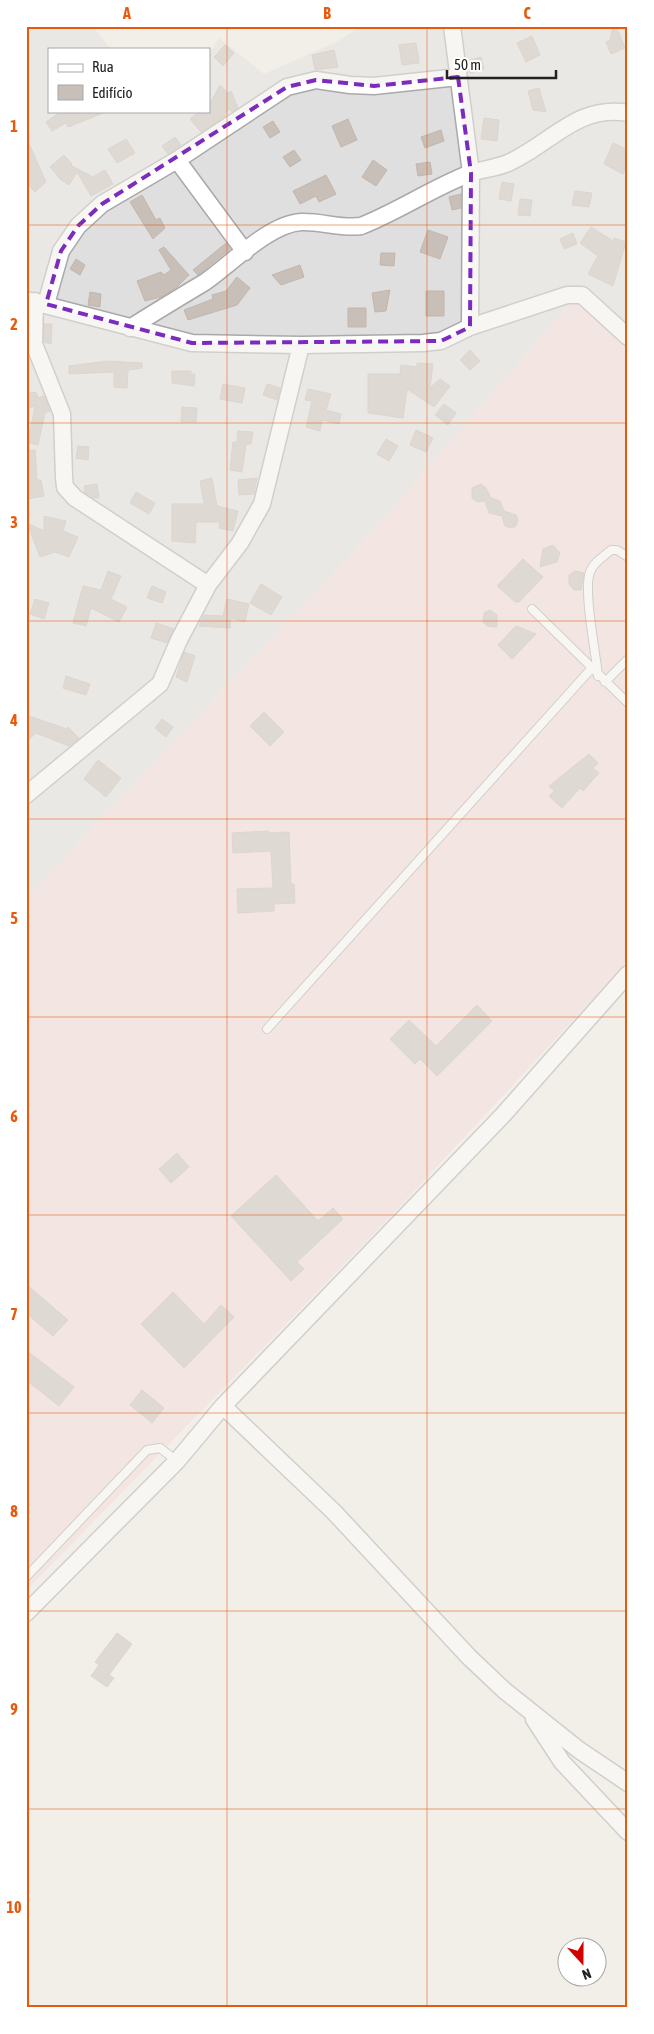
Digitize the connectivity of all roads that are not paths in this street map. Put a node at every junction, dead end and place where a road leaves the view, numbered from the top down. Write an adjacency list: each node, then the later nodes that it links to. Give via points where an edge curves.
1 (452, 26): 2 (street)
2 (458, 77): 4 (street, via 374,86 316,80 287,87); 5 (street)
3 (628, 113): 5 (street, via 612,110 595,113 577,120 506,164)
4 (177, 160): 6 (street); 7 (street, via 102,204 78,226 61,251)
5 (471, 173): 6 (street, via 361,226 350,228 301,222 270,234); 8 (street)
6 (245, 252): 9 (street)
7 (36, 301): 9 (street); 13 (street, via 34,344 62,414 65,487 75,498)
8 (470, 327): 10 (street, via 577,293); 11 (street, via 441,341)
9 (130, 328): 11 (street, via 192,343)
10 (628, 337)
11 (301, 345): 13 (street, via 262,504 248,531)
12 (628, 557): 17 (lane, via 611,550 589,573 588,591)
13 (208, 585): 20 (street, via 160,684)
14 (532, 609): 16 (lane)
15 (628, 659): 18 (lane)
16 (592, 669): 17 (lane); 22 (lane)
17 (598, 676): 18 (lane)
18 (605, 682): 19 (lane)
19 (628, 703)
20 (26, 795)
21 (628, 974): 23 (street, via 503,1115)
22 (267, 1028)
23 (223, 1406): 24 (street); 27 (street, via 334,1512 469,1656)
24 (177, 1461): 25 (lane, via 160,1448 147,1450); 26 (street)
25 (26, 1577)
26 (26, 1613)
27 (531, 1712): 28 (street); 29 (street, via 562,1762)
28 (628, 1784)
29 (628, 1832)

